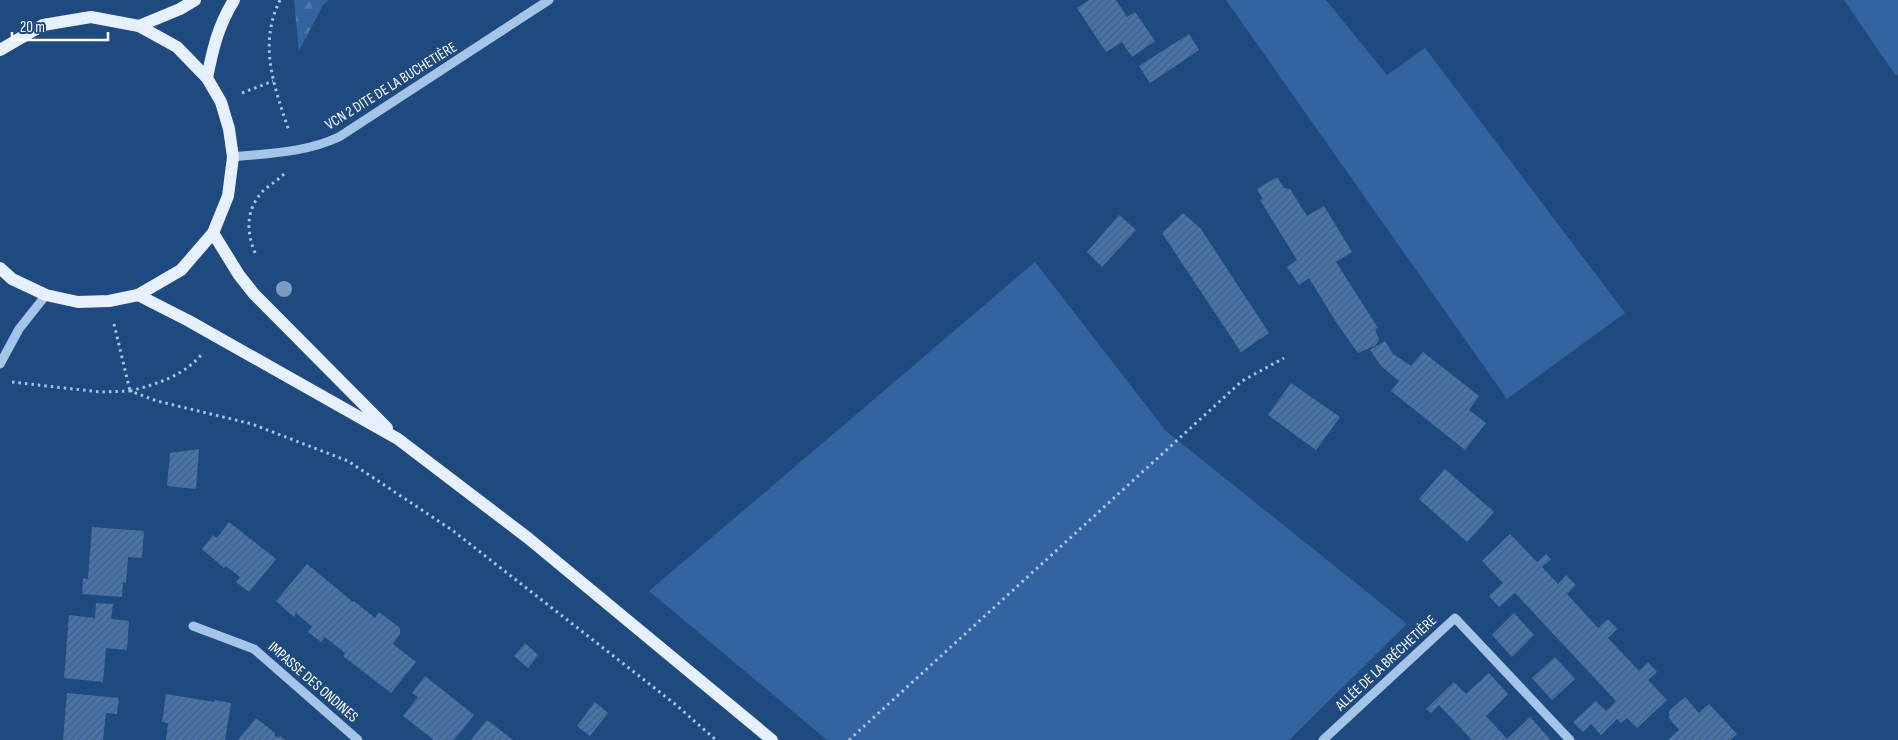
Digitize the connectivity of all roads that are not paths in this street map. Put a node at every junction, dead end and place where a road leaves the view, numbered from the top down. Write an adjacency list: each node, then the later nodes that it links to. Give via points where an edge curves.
1 (195, 0): 4 (main road)
2 (234, 0): 6 (main road, via 215,40)
3 (549, 0): 7 (street, VCN 2 DITE DE LA BUCHETIÈRE, via 339,137 320,146 300,150)
4 (139, 26): 5 (main road, via 91,17 42,25); 6 (main road, via 177,47)
5 (0, 50)
6 (207, 78): 7 (main road, via 229,129)
7 (233, 157): 8 (main road, via 228,196)
8 (213, 233): 10 (main road, via 181,270); 13 (main road, via 254,294)
9 (0, 268): 11 (main road, via 12,278)
10 (138, 294): 11 (main road, via 110,301 78,302); 13 (main road)
11 (46, 295): 12 (street, via 18,329)
12 (0, 364)
13 (398, 439): 16 (main road, via 528,538)
14 (193, 626): 15 (street, IMPASSE DES ONDINES, via 254,649)
15 (358, 740)
16 (772, 740)
17 (1323, 740): 18 (street, ALLÉE DE LA BRÉCHETIÈRE, via 1455,618)
18 (1570, 740)

